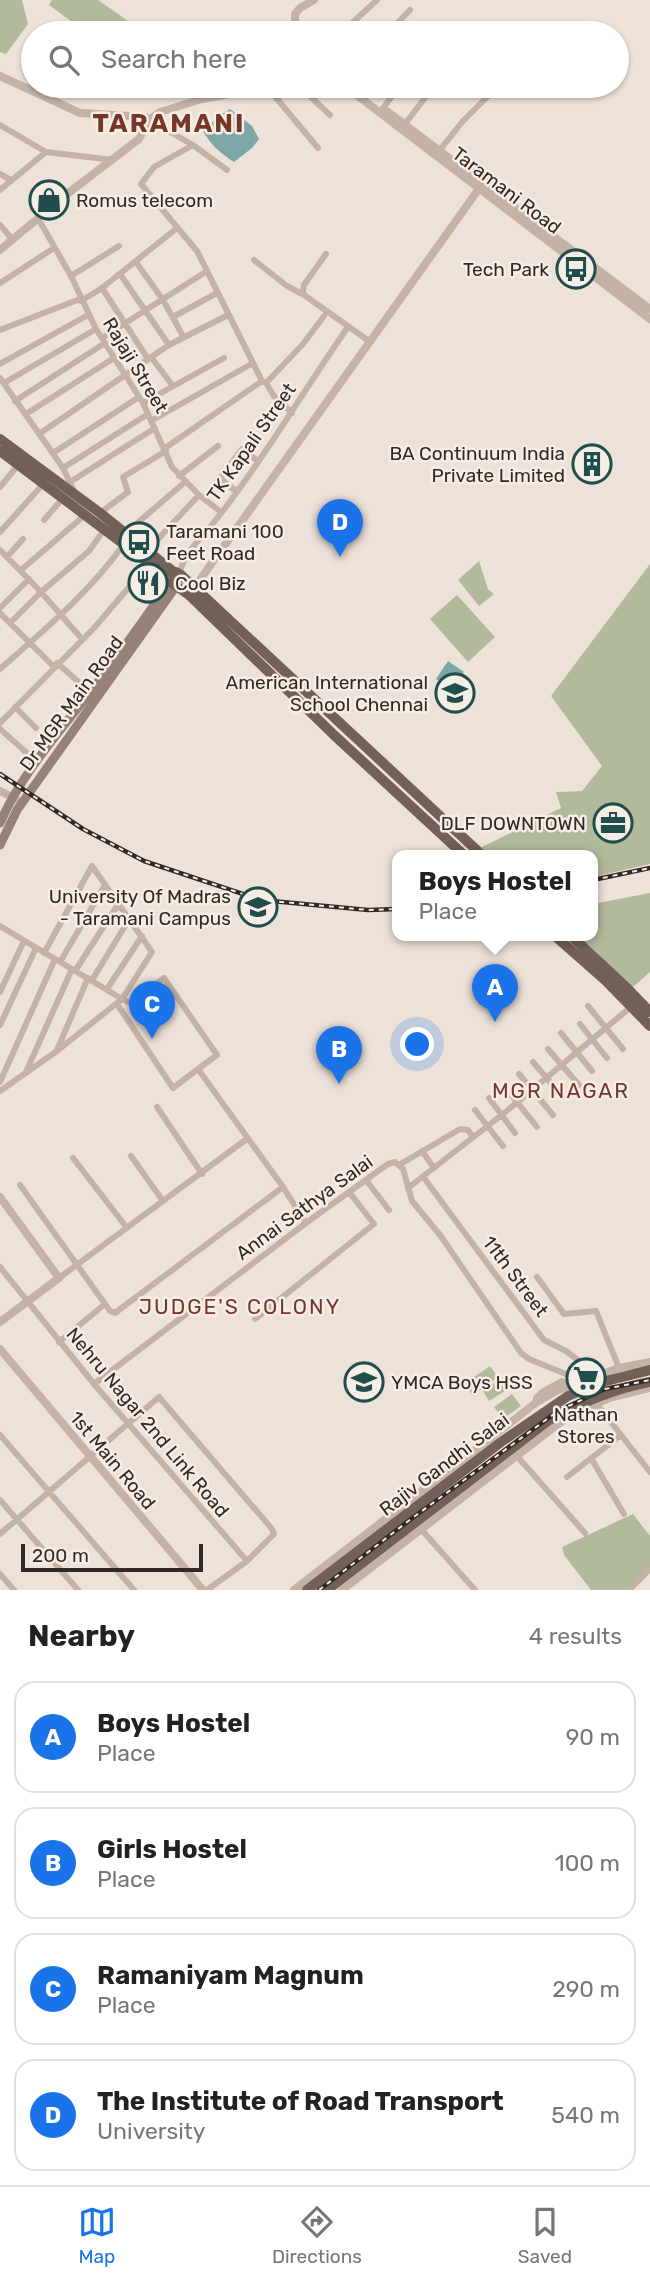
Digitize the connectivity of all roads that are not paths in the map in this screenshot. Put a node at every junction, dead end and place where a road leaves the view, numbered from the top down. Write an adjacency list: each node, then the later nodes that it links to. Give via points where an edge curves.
1 (314, 0): 4 (street, via 300,8)
2 (377, 0): 5 (street)
3 (410, 10): 6 (street)
4 (295, 21)
5 (354, 21)
6 (399, 21)
7 (0, 76): 8 (street)
8 (21, 86)
9 (48, 98): 20 (street, via 80,113)
10 (208, 98): 20 (street)
11 (279, 98): 24 (street)
12 (312, 98): 19 (street)
13 (361, 98): 31 (street, Taramani Road)
14 (372, 98): 18 (street, Taramani Road)
15 (391, 98): 18 (street)
16 (425, 98): 21 (street)
17 (486, 98): 25 (street)
18 (383, 108): 21 (street, Taramani Road)
19 (330, 115)
20 (149, 120): 23 (street); 27 (street, via 139,139)
21 (405, 124): 25 (street, Taramani Road)
22 (0, 125): 26 (street)
23 (194, 145): 28 (street); 35 (street, via 154,167 141,184)
24 (318, 148)
25 (439, 151): 31 (street, Taramani Road)
26 (47, 152): 27 (street); 30 (street)
27 (113, 160): 33 (street)
28 (227, 170)
29 (0, 174): 30 (street)
30 (11, 180): 32 (street)
31 (481, 186): 52 (street, Taramani Road); 58 (street, Taramani Road); 65 (street)
32 (0, 190)
33 (39, 219): 36 (street); 38 (street, Rajaji Street)
34 (0, 225): 36 (street)
35 (177, 228): 42 (street); 43 (street)
36 (13, 240): 39 (street)
37 (119, 246): 45 (street)
38 (54, 248): 45 (street, Rajaji Street); 46 (street)
39 (0, 250)
40 (326, 254): 49 (street, via 304,285)
41 (254, 260): 49 (street)
42 (136, 262): 44 (street); 50 (street)
43 (207, 271): 48 (street); 50 (street)
44 (120, 274): 47 (street); 53 (street)
45 (71, 276): 51 (street, Rajaji Street)
46 (0, 283)
47 (102, 288): 51 (street); 59 (street)
48 (217, 293): 55 (street); 57 (street)
49 (304, 295): 60 (street)
50 (163, 299): 53 (street); 57 (street)
51 (81, 300): 54 (street, Rajaji Street); 61 (street)
52 (650, 309)
53 (146, 310): 59 (street); 66 (street)
54 (88, 315): 62 (street, Rajaji Street); 71 (street)
55 (228, 315): 63 (street); 70 (street)
56 (324, 316): 74 (street)
57 (173, 317): 63 (street)
58 (650, 318)
59 (125, 323): 64 (street); 68 (street)
60 (348, 327): 65 (street); 78 (street, TK Kapali Street)
61 (0, 330)
62 (96, 330): 64 (street, Rajaji Street); 73 (street)
63 (183, 337): 66 (street)
64 (103, 341): 67 (street, Rajaji Street); 77 (street)
65 (369, 341): 116 (street)
66 (169, 345): 68 (street)
67 (114, 358): 72 (street, Rajaji Street); 79 (street)
68 (150, 358): 72 (street); 75 (street)
69 (223, 358): 75 (street)
70 (253, 363): 74 (street); 81 (street)
71 (0, 364)
72 (125, 374): 76 (street, Rajaji Street); 82 (street)
73 (2, 380): 77 (street)
74 (264, 382): 78 (street); 85 (street)
75 (173, 386): 76 (street)
76 (141, 400): 80 (street, Rajaji Street); 87 (street)
77 (15, 401): 79 (street)
78 (292, 413): 88 (street, TK Kapali Street)
79 (26, 414): 82 (street)
80 (148, 414): 81 (street, Rajaji Street); 90 (street)
81 (153, 425): 85 (street, Rajaji Street); 93 (street)
82 (39, 434): 87 (street)
83 (0, 439): 98 (main road)
84 (218, 446): 91 (street)
85 (165, 450): 91 (street, Rajaji Street); 102 (street, via 123,477 128,492)
86 (0, 451): 89 (main road)
87 (53, 453): 90 (street)
88 (258, 461): 92 (street, via 242,449); 97 (street, TK Kapali Street)
89 (19, 464): 95 (main road); 96 (street)
90 (63, 468): 93 (street)
91 (180, 476): 94 (street, Rajaji Street)
92 (219, 478): 97 (street); 99 (street)
93 (70, 482): 98 (street)
94 (186, 482): 99 (street, Rajaji Street); 108 (street, via 135,525)
95 (44, 483): 100 (main road); 106 (street)
96 (0, 487)
97 (236, 491): 101 (street, TK Kapali Street)
98 (76, 495): 102 (main road)
99 (201, 497): 101 (street, Rajaji Street); 110 (street)
100 (64, 498): 103 (main road); 104 (street)
101 (221, 512): 115 (street, TK Kapali Street)
102 (100, 513): 108 (main road)
103 (85, 515): 105 (main road); 113 (street)
104 (44, 520)
105 (104, 530): 108 (main road); 117 (street, via 89,551)
106 (0, 532)
107 (23, 539): 111 (street)
108 (125, 540): 110 (main road); 112 (main road); 119 (street)
109 (0, 550): 111 (street)
110 (148, 550): 115 (main road)
111 (7, 557): 113 (street)
112 (149, 564): 115 (main road); 121 (street)
113 (21, 570): 114 (street)
114 (29, 579): 117 (street); 118 (street)
115 (176, 579): 116 (main road); 125 (main road, Dr MGR Main Road); 132 (main road, Dr MGR Main Road)
116 (192, 591): 135 (main road, via 334,735); 136 (main road)
117 (41, 592): 119 (street); 120 (street)
118 (0, 611): 120 (street)
119 (61, 615): 121 (street); 122 (street)
120 (10, 623): 122 (street)
121 (82, 639): 123 (street)
122 (30, 643): 123 (street); 124 (street)
123 (56, 665): 125 (street); 126 (street)
124 (0, 669)
125 (90, 692): 130 (main road, Dr MGR Main Road)
126 (15, 706): 127 (street); 128 (street)
127 (0, 723)
128 (36, 728)
129 (0, 730): 130 (street)
130 (36, 761): 132 (main road, Dr MGR Main Road)
131 (0, 792): 132 (street)
132 (17, 800): 133 (main road, Dr MGR Main Road); 134 (main road, Dr MGR Main Road)
133 (0, 823)
134 (0, 845)
135 (459, 850)
136 (476, 850)
137 (105, 885): 138 (street); 147 (street, via 92,866); 148 (street)
138 (119, 903): 139 (street); 149 (street)
139 (130, 918): 141 (street); 150 (street)
140 (2, 927): 142 (street); 143 (street)
141 (142, 936): 151 (street); 153 (street, via 152,951)
142 (0, 937)
143 (24, 941): 146 (street); 152 (street)
144 (560, 941): 155 (main road)
145 (576, 941): 156 (main road)
146 (36, 948): 147 (street); 158 (street)
147 (44, 953): 148 (street)
148 (57, 960): 149 (street); 175 (street)
149 (74, 970): 150 (street); 172 (street)
150 (90, 979): 151 (street); 165 (street)
151 (107, 989): 153 (street)
152 (0, 992)
153 (119, 1001): 165 (street); 170 (street, via 173,1088); 170 (street, via 131,1003 164,978 216,1055)
154 (588, 1006): 160 (street)
155 (632, 1006): 159 (main road); 160 (street)
156 (650, 1012)
157 (580, 1024): 162 (street)
158 (0, 1025)
159 (650, 1026)
160 (605, 1027): 162 (street); 164 (street)
161 (561, 1033): 166 (street)
162 (592, 1039): 166 (street); 167 (street)
163 (548, 1049): 169 (street)
164 (623, 1049)
165 (57, 1051): 172 (street)
166 (576, 1051): 169 (street); 171 (street)
167 (607, 1058)
168 (533, 1062): 174 (street)
169 (562, 1064): 174 (street); 176 (street)
170 (198, 1069): 191 (street)
171 (592, 1071)
172 (25, 1074): 179 (street)
173 (519, 1074): 178 (street)
174 (546, 1077): 178 (street); 180 (street)
175 (0, 1082)
176 (579, 1085)
177 (505, 1087): 182 (street)
178 (531, 1090): 182 (street); 186 (street)
179 (0, 1091)
180 (563, 1097)
181 (489, 1098): 185 (street)
182 (517, 1102): 185 (street); 188 (street)
183 (157, 1107): 198 (street)
184 (475, 1110): 187 (street)
185 (503, 1114): 187 (street); 189 (street)
186 (554, 1115)
187 (487, 1126): 190 (street); 192 (street)
188 (537, 1128)
189 (515, 1133)
190 (473, 1136): 193 (street, via 460,1129); 197 (street)
191 (248, 1138): 198 (street); 202 (street)
192 (503, 1146)
193 (422, 1151): 196 (street); 197 (street)
194 (131, 1156): 206 (street)
195 (73, 1158): 209 (street)
196 (399, 1165): 200 (street, Annai Sathya Salai, via 388,1164); 203 (street, Annai Sathya Salai)
197 (434, 1168): 199 (street)
198 (202, 1174): 206 (street)
199 (424, 1178): 203 (street); 222 (street, 11th Street, via 544,1340 566,1350)
200 (366, 1180): 204 (street, Annai Sathya Salai); 207 (street)
201 (20, 1185): 210 (street)
202 (283, 1187): 208 (street); 215 (street, via 117,1312)
203 (408, 1188): 223 (street, Annai Sathya Salai, via 412,1201 521,1353)
204 (349, 1192): 208 (street, Annai Sathya Salai); 216 (street, via 374,1224)
205 (0, 1197): 212 (street)
206 (163, 1201): 209 (street)
207 (389, 1210)
208 (306, 1223): 225 (street, Annai Sathya Salai)
209 (127, 1228): 210 (street)
210 (77, 1265): 212 (street); 215 (street)
211 (0, 1267): 214 (street, Nehru Nagar 2nd Link Road)
212 (59, 1278): 214 (street)
213 (537, 1278): 221 (street, via 564,1314 596,1311)
214 (27, 1303): 217 (street); 218 (street, Nehru Nagar 2nd Link Road)
215 (105, 1304): 218 (street)
216 (254, 1319)
217 (0, 1322)
218 (59, 1342): 225 (street, Nehru Nagar 2nd Link Road)
219 (0, 1349): 232 (street, 1st Main Road)
220 (648, 1366): 221 (street); 238 (main road, Rajiv Gandhi Salai, via 568,1396)
221 (619, 1368): 222 (street)
222 (599, 1376): 223 (street)
223 (583, 1381): 252 (street, via 536,1403)
224 (650, 1381): 227 (main road, Rajiv Gandhi Salai, via 620,1387)
225 (94, 1384): 228 (street, Nehru Nagar 2nd Link Road)
226 (650, 1388): 227 (street)
227 (598, 1400): 230 (street); 231 (street); 240 (main road, Rajiv Gandhi Salai, via 580,1403 549,1420)
228 (128, 1424): 232 (street); 245 (street, Nehru Nagar 2nd Link Road); 245 (street, via 159,1397 272,1529 274,1534)
229 (0, 1435): 236 (street)
230 (621, 1435): 233 (street); 234 (street)
231 (516, 1455): 242 (street); 243 (street)
232 (90, 1456): 236 (street); 251 (street, 1st Main Road)
233 (591, 1458): 235 (street); 239 (street)
234 (650, 1472)
235 (567, 1477)
236 (49, 1492): 241 (street); 250 (street)
237 (0, 1500): 241 (street)
238 (418, 1505): 240 (main road); 253 (main road, Rajiv Gandhi Salai)
239 (624, 1514)
240 (425, 1515): 254 (main road, Rajiv Gandhi Salai)
241 (18, 1521): 244 (street); 249 (street)
242 (421, 1529): 255 (street); 256 (street)
243 (585, 1533)
244 (0, 1534)
245 (247, 1561): 251 (street)
246 (650, 1569): 257 (street)
247 (2, 1579): 248 (street)
248 (14, 1590)
249 (78, 1590)
250 (134, 1590)
251 (205, 1590)
252 (294, 1590)
253 (307, 1590)
254 (327, 1590)
255 (342, 1590)
256 (475, 1590)
257 (629, 1590)

